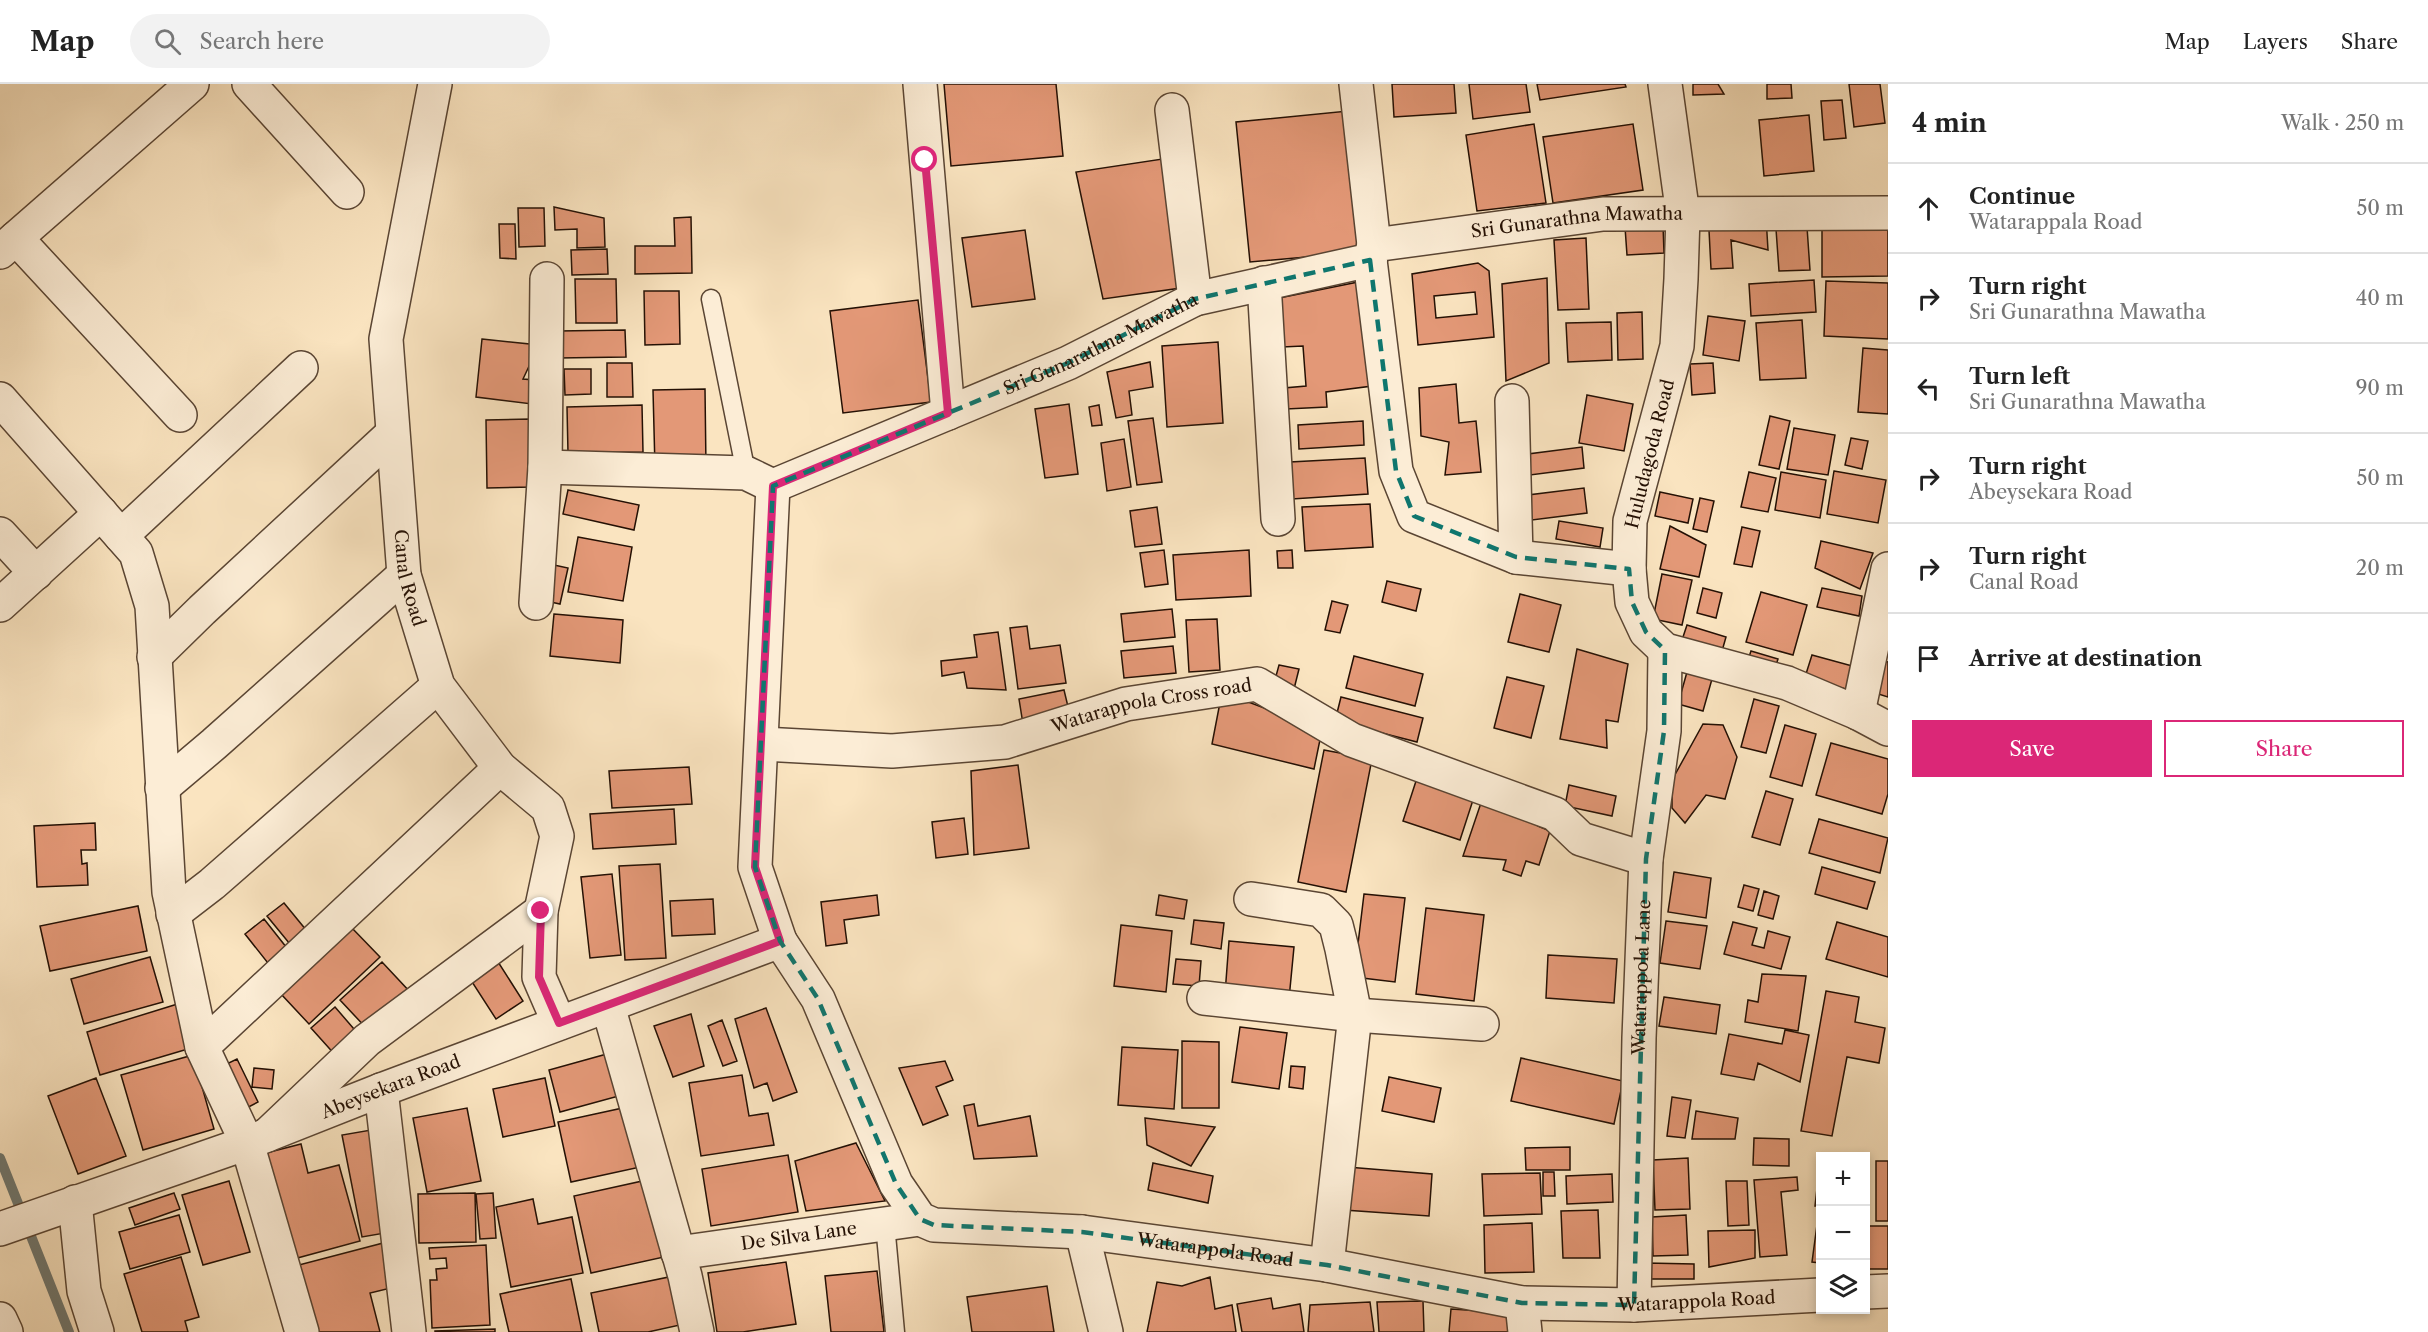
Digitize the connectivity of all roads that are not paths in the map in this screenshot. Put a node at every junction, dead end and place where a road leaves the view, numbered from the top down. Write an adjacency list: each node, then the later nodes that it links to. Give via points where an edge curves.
1 (192, 84): 11 (street)
2 (249, 84): 8 (street)
3 (435, 84): 22 (street, Canal Road, via 386,339)
4 (920, 84): 20 (street)
5 (1356, 84): 12 (street)
6 (1665, 84): 10 (street, Huludagoda Road)
7 (1172, 110): 16 (street)
8 (347, 192)
9 (1888, 213): 10 (street, Sri Gunarathna Mawatha)
10 (1683, 215): 12 (street, Sri Gunarathna Mawatha, via 1603,214); 29 (street, Huludagoda Road, via 1677,346 1630,521)
11 (8, 245): 21 (street)
12 (1372, 252): 14 (street, Sri Gunarathna Mawatha); 28 (street, via 1396,471 1414,516)
13 (547, 279): 23 (street)
14 (1264, 283): 16 (street, Sri Gunarathna Mawatha); 25 (street)
15 (711, 299): 24 (lane)
16 (1195, 299): 20 (street, Sri Gunarathna Mawatha, via 1068,363)
17 (301, 369): 26 (street)
18 (0, 399): 26 (street)
19 (1512, 401): 28 (street)
20 (948, 413): 24 (street, Sri Gunarathna Mawatha)
21 (180, 415)
22 (393, 434): 32 (street, Canal Road); 36 (street)
23 (545, 467): 24 (street); 33 (street)
24 (760, 479): 40 (street)
25 (1278, 519)
26 (111, 525): 31 (street); 36 (street, via 136,553 152,606)
27 (0, 534): 31 (street)
28 (1516, 557): 29 (street)
29 (1629, 568): 35 (street, Huludagoda Road, via 1632,602 1646,632)
30 (1888, 569): 38 (street)
31 (36, 573): 34 (street)
32 (404, 575): 37 (street, Canal Road); 42 (street)
33 (536, 603)
34 (0, 605)
35 (1665, 650): 38 (street, via 1787,682); 43 (street, Watarappola Lane, via 1664,732)
36 (154, 657): 42 (street)
37 (438, 686): 41 (street, Canal Road); 46 (street)
38 (1857, 712): 39 (street)
39 (1888, 729)
40 (763, 744): 43 (street, Watarappola Cross road, via 892,751 1005,742 1126,704 1257,684 1352,740 1555,814 1581,839); 47 (street, via 755,867)
41 (500, 768): 45 (street, Canal Road, via 548,808 557,836); 53 (street)
42 (162, 788): 46 (street)
43 (1646, 859): 66 (street, Watarappola Lane)
44 (1251, 898): 50 (street, via 1321,910 1336,925)
45 (541, 911): 51 (street, Canal Road, via 539,977); 55 (street, via 367,1040)
46 (173, 914): 53 (street)
47 (780, 941): 49 (street, Abeysekara Road); 57 (street, via 818,999 896,1184)
48 (1204, 998): 50 (street)
49 (608, 1006): 51 (street, Abeysekara Road); 61 (street)
50 (1355, 1015): 52 (street); 62 (street)
51 (559, 1023): 54 (street, Abeysekara Road)
52 (1482, 1024)
53 (202, 1047): 55 (street)
54 (381, 1090): 55 (street, Abeysekara Road); 72 (street)
55 (257, 1139): 56 (street, Abeysekara Road); 71 (street)
56 (68, 1205): 59 (street, Abeysekara Road); 70 (street, via 84,1291)
57 (920, 1219): 58 (street, De Silva Lane); 60 (street, Watarappola Road, via 934,1225)
58 (885, 1224): 61 (street, De Silva Lane); 74 (lane)
59 (0, 1229)
60 (1082, 1232): 62 (street, Watarappola Road); 75 (street)
61 (678, 1253): 73 (street)
62 (1327, 1265): 67 (street, Watarappola Road)
63 (1888, 1291): 64 (street)
64 (1870, 1292)
65 (1816, 1295): 66 (street, Watarappola Road)
66 (1634, 1305): 67 (street, Watarappola Road)
67 (1524, 1317)
68 (0, 1319): 69 (street)
69 (6, 1332)
70 (97, 1332)
71 (302, 1332)
72 (409, 1332)
73 (697, 1332)
74 (896, 1332)
75 (1106, 1332)

